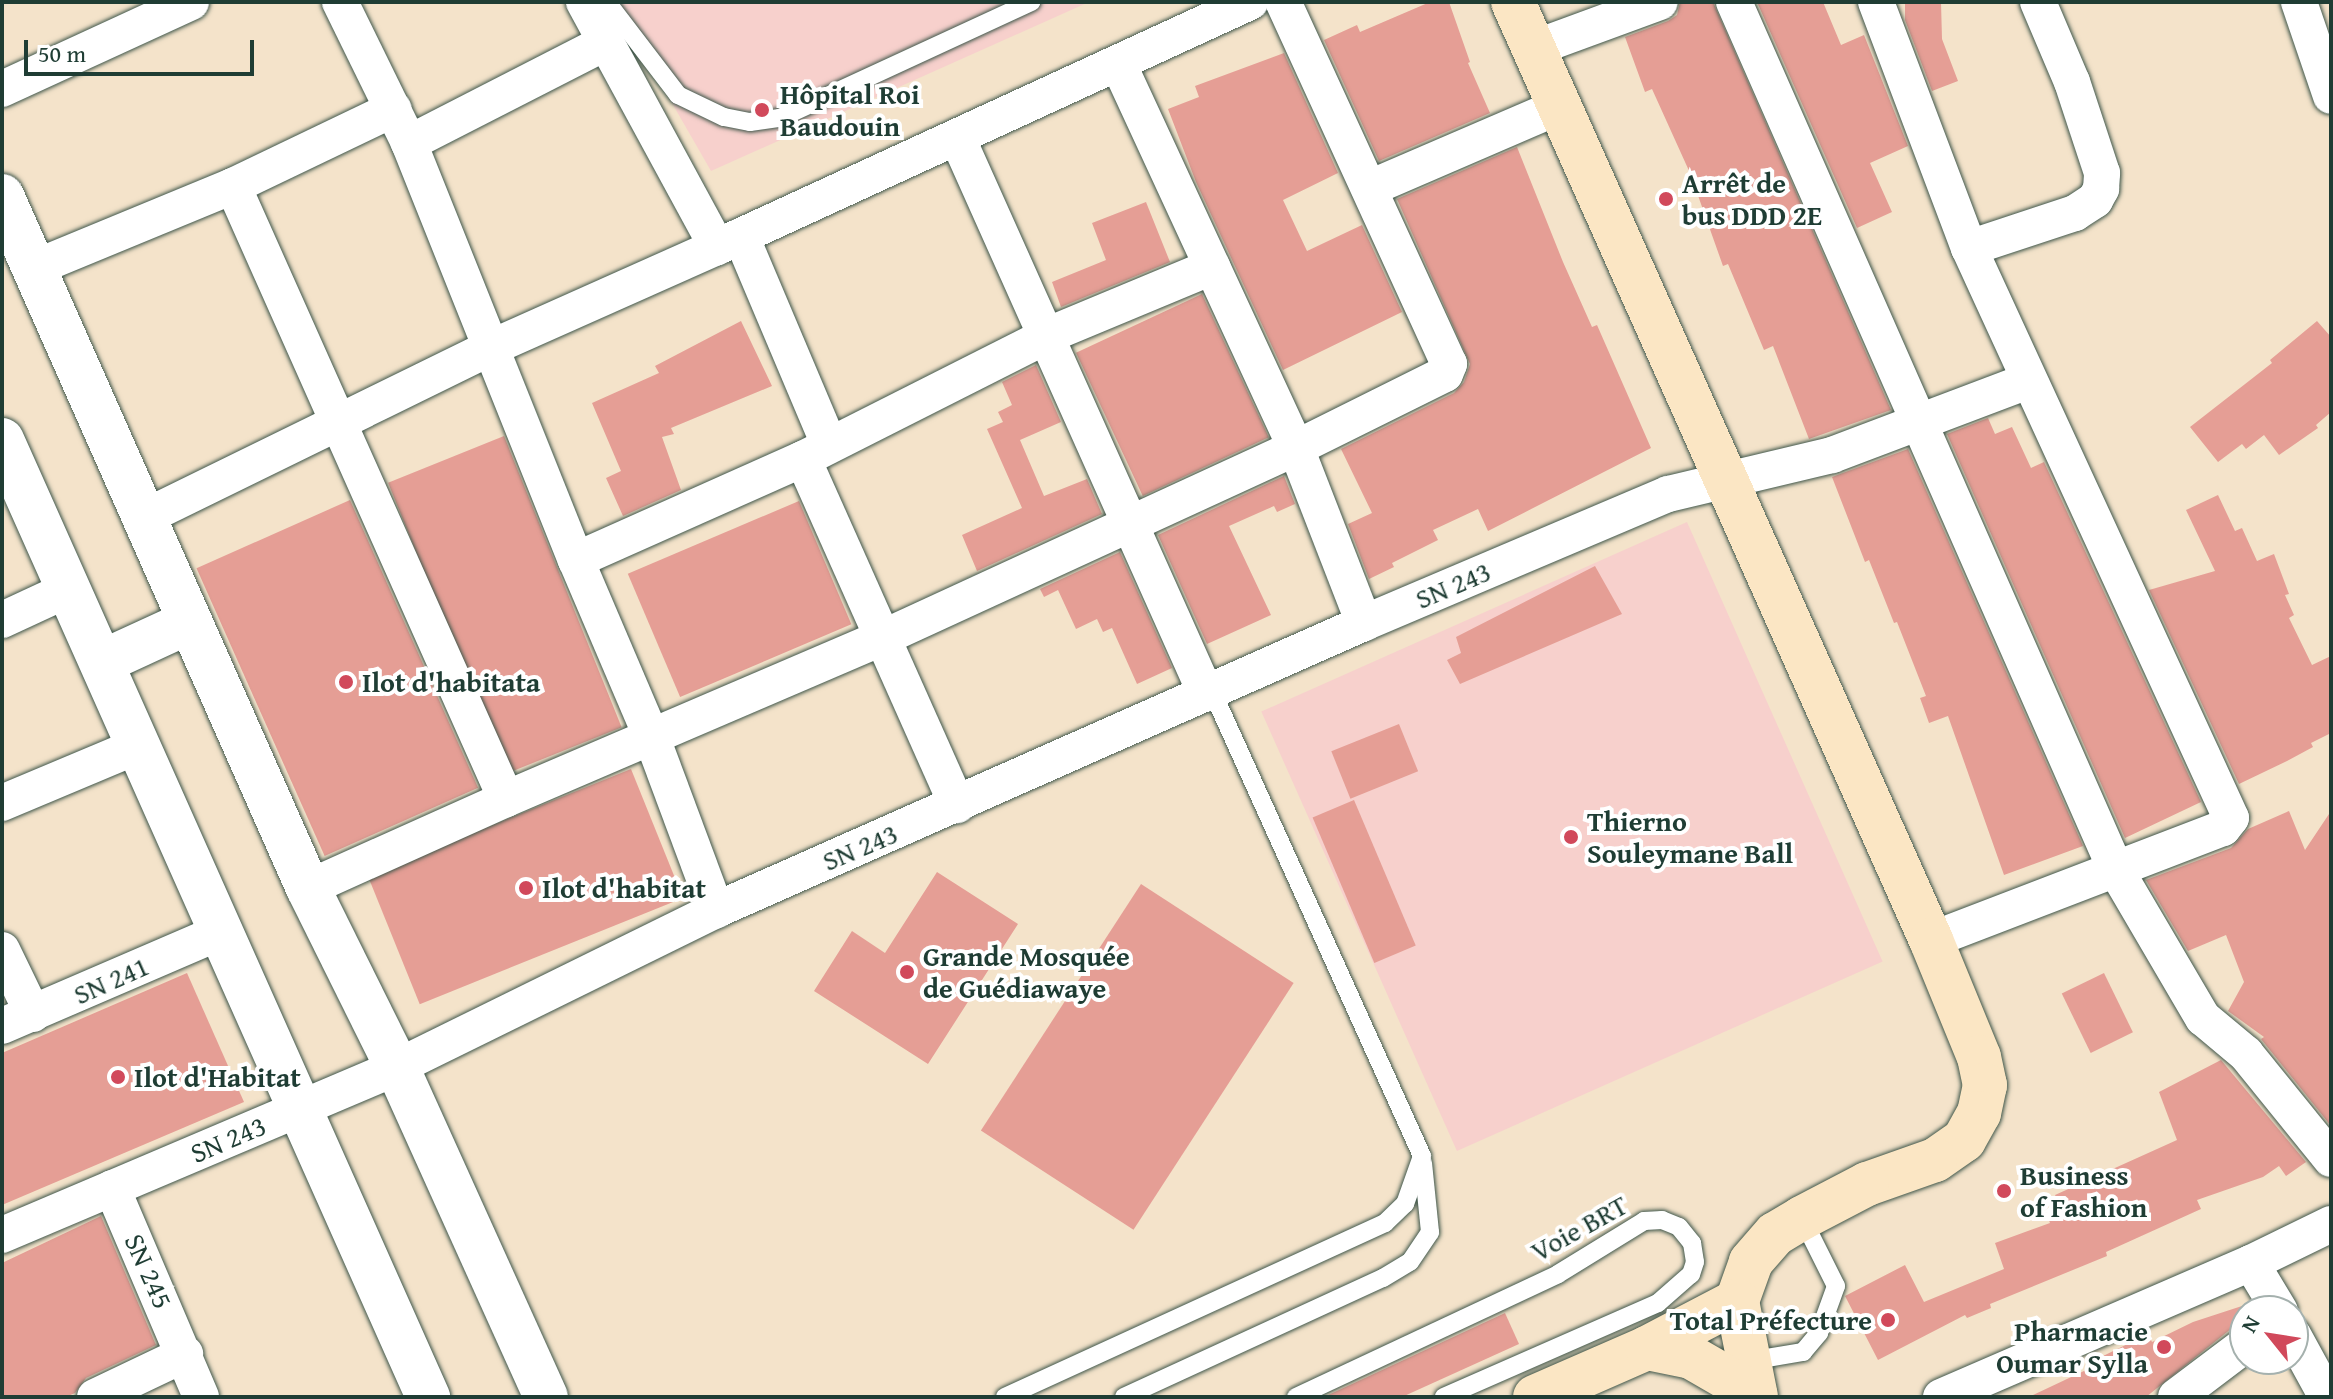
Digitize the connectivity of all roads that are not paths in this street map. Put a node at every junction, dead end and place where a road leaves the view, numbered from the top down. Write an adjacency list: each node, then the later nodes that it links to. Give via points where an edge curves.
1 (340, 2): 20 (street)
2 (584, 2): 14 (street)
3 (607, 2): 4 (lane, via 678,95 724,117 750,122 780,118)
4 (1031, 2)
5 (1250, 2): 16 (street)
6 (1283, 2): 24 (street)
7 (1513, 2): 15 (main road)
8 (1660, 2): 15 (street)
9 (1734, 2): 33 (street)
10 (1876, 2): 27 (street)
11 (2038, 2): 27 (street, via 2072,82 2102,173 2101,189 2095,200 2075,213)
12 (2299, 2): 18 (street)
13 (170, 6): 17 (street)
14 (606, 42): 22 (street); 26 (street)
15 (1532, 49): 19 (main road)
16 (1118, 63): 21 (street); 28 (street)
17 (2, 89)
18 (2331, 96)
19 (1558, 107): 24 (street); 38 (main road)
20 (394, 109): 22 (street); 23 (street)
21 (957, 137): 26 (street); 30 (street)
22 (409, 143): 31 (street)
23 (233, 186): 29 (street); 34 (street)
24 (1370, 188): 36 (street, via 1448,369)
25 (2, 196): 29 (street)
26 (729, 242): 31 (street); 37 (street)
27 (1969, 248): 32 (street)
28 (1212, 267): 30 (street); 36 (street)
29 (34, 268): 39 (street)
30 (1046, 336): 37 (street); 40 (street)
31 (490, 348): 34 (street); 41 (street)
32 (2028, 381): 33 (street, SN 243); 54 (street, via 2231,818 2223,828)
33 (1921, 422): 38 (street, SN 243, via 1819,459); 54 (street)
34 (336, 423): 39 (street); 51 (street)
35 (2, 440): 42 (street)
36 (1296, 448): 40 (street); 45 (street)
37 (816, 452): 41 (street); 46 (street)
38 (1726, 481): 45 (street, SN 243, via 1668,494); 58 (main road)
39 (143, 518): 44 (street)
40 (1131, 524): 46 (street); 48 (street)
41 (576, 560): 49 (street)
42 (69, 589): 43 (street); 47 (street)
43 (2, 620)
44 (189, 622): 47 (street); 55 (street)
45 (1364, 623): 48 (street, SN 243)
46 (880, 639): 49 (street); 53 (street)
47 (102, 662): 50 (street)
48 (1209, 692): 53 (street, SN 243); 63 (lane)
49 (652, 738): 51 (street); 56 (street)
50 (140, 745): 52 (street); 57 (street)
51 (506, 799): 55 (street)
52 (2, 803)
53 (957, 805): 56 (street, SN 243)
54 (2116, 870): 58 (street); 64 (street, via 2203,1018 2246,1054)
55 (308, 888): 61 (street)
56 (716, 910): 61 (street, SN 243)
57 (220, 932): 60 (street, SN 241); 62 (street)
58 (1931, 940): 66 (main road, via 1979,1057 1985,1085 1979,1113 1964,1140 1935,1160 1867,1184)
59 (2, 950): 60 (street)
60 (18, 1020)
61 (397, 1067): 62 (street, SN 243); 81 (street)
62 (302, 1108): 65 (street, SN 243); 80 (street)
63 (1422, 1156): 82 (lane, via 1405,1204 1385,1223); 83 (lane, via 1430,1232 1410,1262)
64 (2331, 1159)
65 (112, 1188): 68 (street, SN 243); 73 (street, SN 245)
66 (1802, 1218): 71 (main road, via 1775,1234 1751,1262); 76 (lane, via 1836,1286 1819,1333 1803,1352)
67 (2331, 1224): 69 (street)
68 (2, 1235)
69 (2251, 1263): 70 (street); 77 (street)
70 (2270, 1295)
71 (1737, 1301): 72 (main road); 76 (main road)
72 (1647, 1348): 76 (main road, via 1691,1357); 86 (main road)
73 (185, 1354): 78 (street); 79 (street, SN 245)
74 (2229, 1357): 88 (street)
75 (2309, 1364): 89 (street)
76 (1752, 1384)
77 (1984, 1389): 87 (street)
78 (95, 1397)
79 (201, 1397)
80 (428, 1397)
81 (546, 1397)
82 (1005, 1397)
83 (1124, 1397)
84 (1296, 1397): 85 (lane, Voie BRT, via 1558,1274 1644,1221 1662,1220 1679,1227 1692,1243 1691,1274 1658,1303)
85 (1444, 1397)
86 (1535, 1397)
87 (1941, 1397)
88 (2176, 1397)
89 (2327, 1397)

